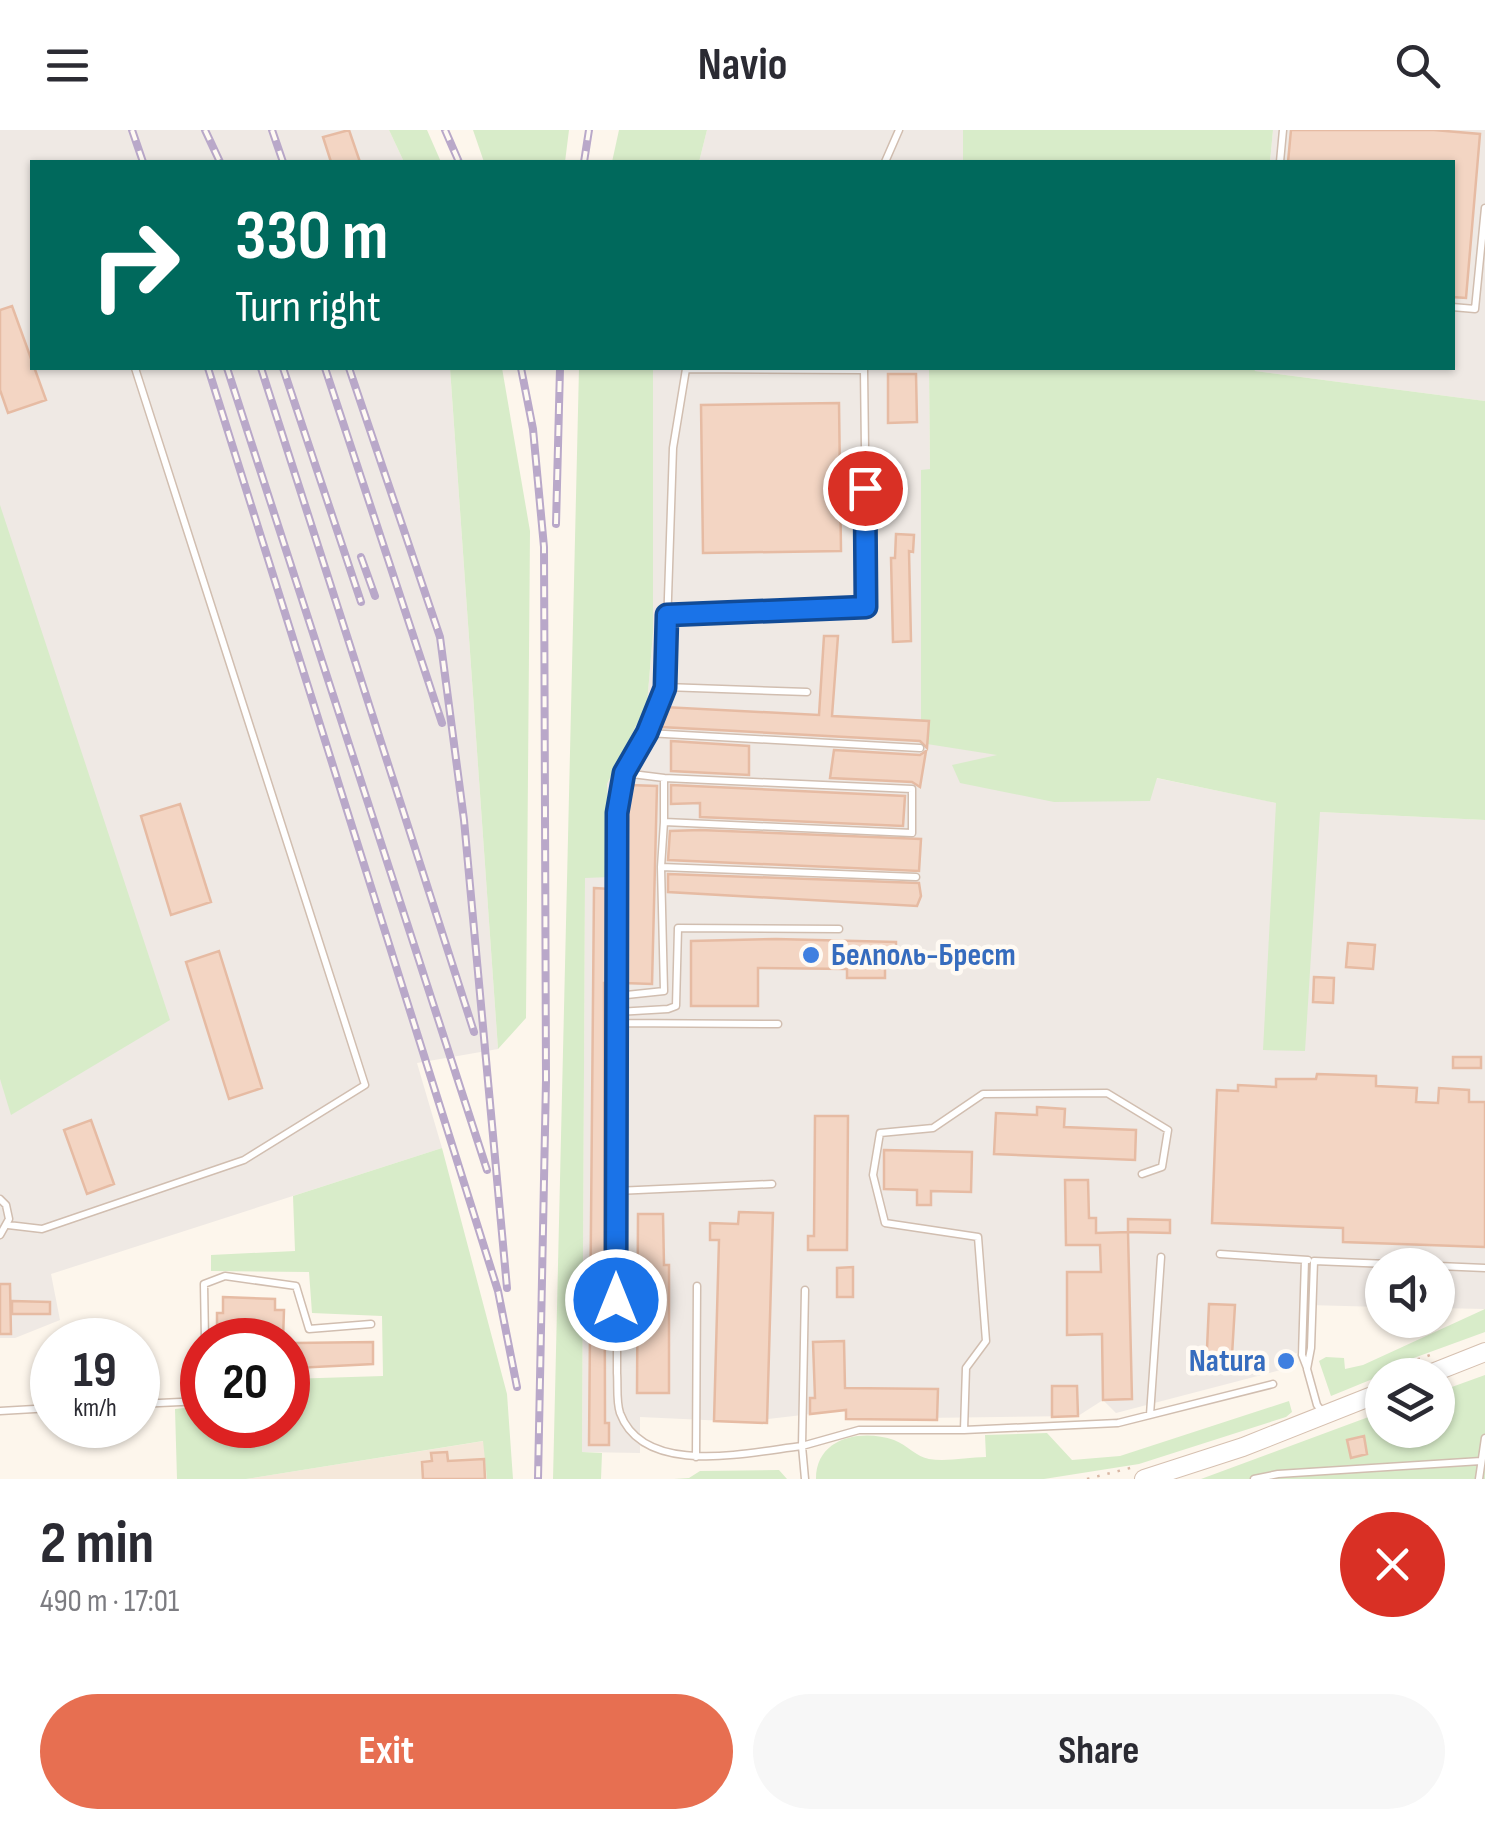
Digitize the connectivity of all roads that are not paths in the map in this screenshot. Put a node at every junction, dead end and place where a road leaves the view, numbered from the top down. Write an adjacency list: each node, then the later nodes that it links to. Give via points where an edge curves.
1 (899, 130): 3 (lane)
2 (1282, 130): 4 (lane)
3 (886, 160)
4 (1280, 160)
5 (1485, 208): 6 (lane, via 1475,309)
6 (1455, 307)
7 (136, 370): 29 (lane, via 365,1085 244,1160 42,1229)
8 (686, 370): 10 (lane, via 673,448)
9 (865, 370): 10 (lane, via 866,607)
10 (667, 615): 11 (lane)
11 (665, 688): 12 (lane); 13 (lane)
12 (807, 692)
13 (647, 733): 14 (lane); 15 (lane)
14 (920, 748)
15 (624, 773): 16 (lane); 21 (lane, via 617,813)
16 (664, 778): 17 (lane); 17 (lane, via 912,790 912,833)
17 (664, 822): 18 (lane)
18 (661, 867): 19 (lane); 21 (lane, via 664,991)
19 (916, 877)
20 (839, 929): 22 (lane, via 678,928 676,1006)
21 (616, 996): 22 (lane)
22 (617, 1012): 23 (lane)
23 (618, 1023): 24 (lane); 27 (lane)
24 (778, 1024)
25 (1142, 1174): 51 (lane, via 1162,1167 1168,1130 1106,1093 983,1094 932,1128 880,1133 874,1175 884,1223 978,1236 986,1342 966,1368)
26 (772, 1184): 27 (lane)
27 (616, 1191): 54 (lane, via 620,1412 657,1450)
28 (0, 1199): 29 (lane)
29 (8, 1225): 30 (lane)
30 (0, 1235)
31 (1220, 1254): 33 (lane)
32 (1162, 1257): 49 (lane)
33 (1309, 1261): 34 (lane); 50 (lane, via 1307,1369)
34 (1365, 1263)
35 (1455, 1267): 36 (lane)
36 (1485, 1268)
37 (697, 1286): 54 (lane)
38 (805, 1290): 53 (lane)
39 (205, 1318): 40 (lane, via 204,1284 224,1276 296,1286)
40 (306, 1318)
41 (371, 1324): 42 (lane)
42 (310, 1329)
43 (1485, 1352): 44 (main road)
44 (1455, 1364)
45 (1272, 1384): 49 (lane)
46 (1365, 1399): 50 (main road)
47 (30, 1409): 48 (lane)
48 (0, 1411)
49 (1150, 1415): 51 (lane, via 1118,1423)
50 (1324, 1415): 57 (main road)
51 (964, 1430): 53 (lane, via 859,1430)
52 (1485, 1438): 55 (lane)
53 (802, 1446): 54 (lane); 56 (lane)
54 (696, 1457)
55 (1481, 1461): 58 (lane); 59 (lane)
56 (805, 1479)
57 (1144, 1479)
58 (1254, 1479)
59 (1480, 1479)

